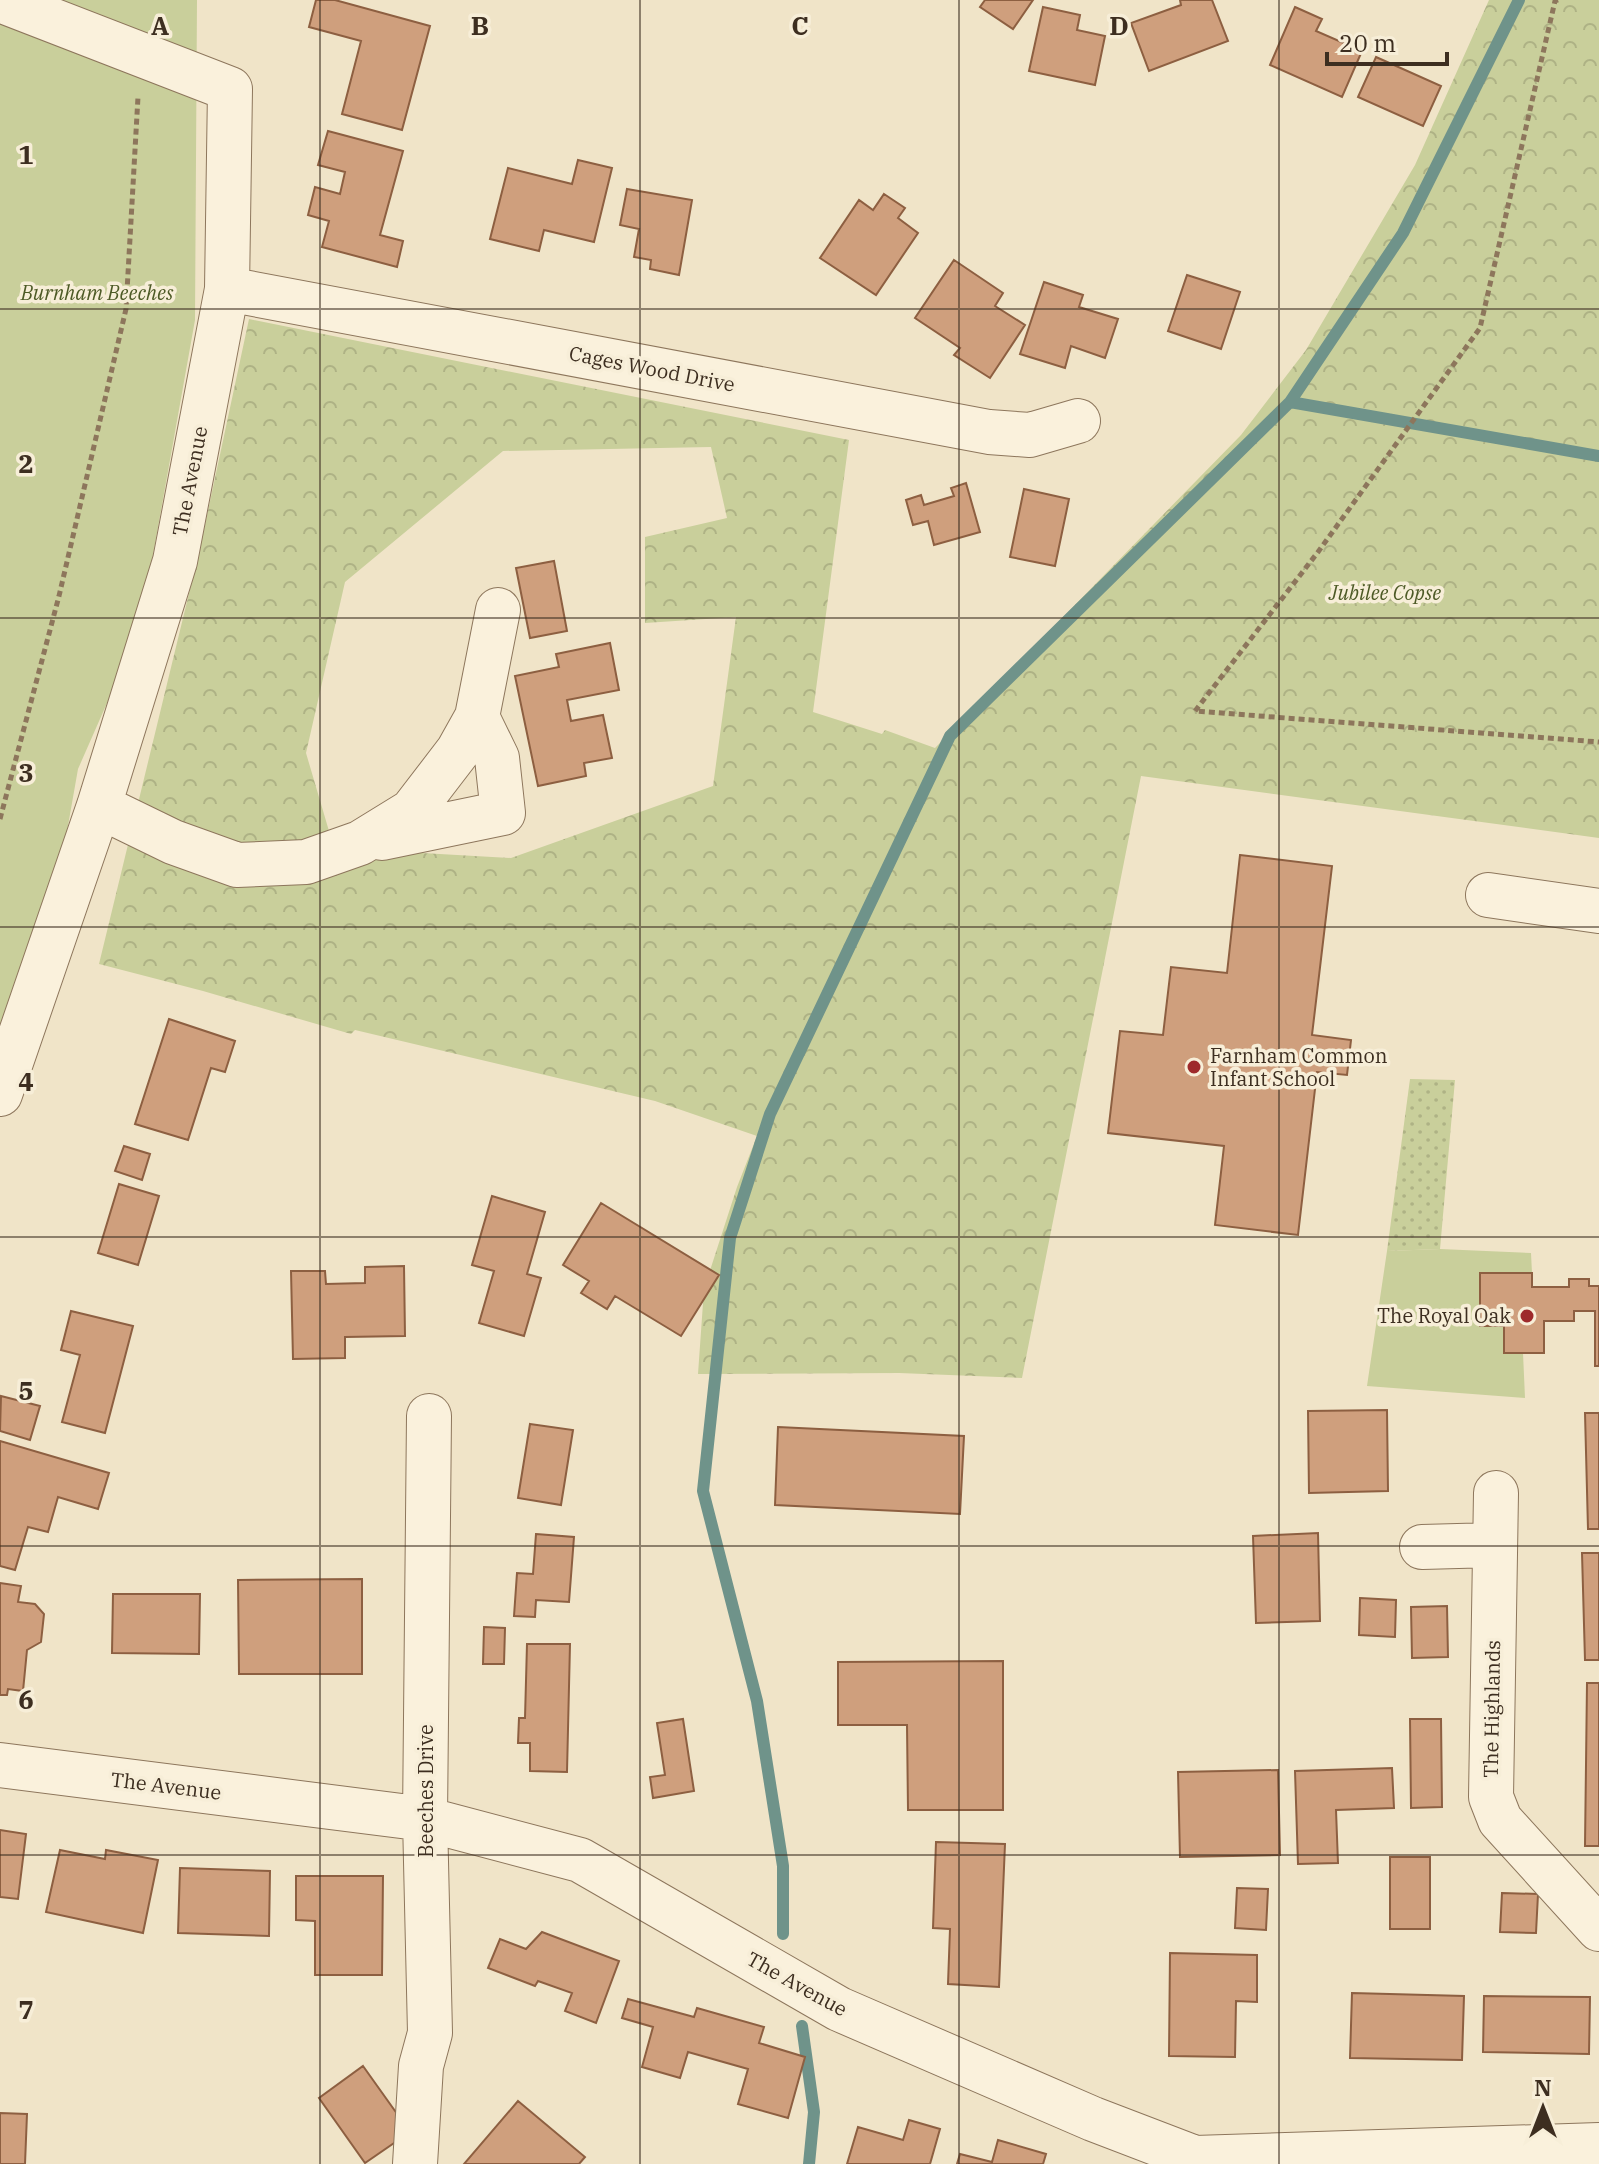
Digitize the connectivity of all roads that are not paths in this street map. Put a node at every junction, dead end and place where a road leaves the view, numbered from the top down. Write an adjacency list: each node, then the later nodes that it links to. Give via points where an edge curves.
1 (0, 0): 2 (street, The Avenue, via 230,89)
2 (227, 289): 3 (street, Cages Wood Drive, via 989,432 1030,435); 6 (street, The Avenue, via 175,561)
3 (1078, 421)
4 (498, 610): 5 (street)
5 (477, 717): 7 (street, via 412,811); 7 (street, via 497,758 503,813)
6 (99, 806): 7 (street, via 173,842 237,865 306,862); 10 (street, The Avenue)
7 (360, 843)
8 (1488, 895): 9 (street)
9 (1599, 911)
10 (0, 1094)
11 (429, 1416): 16 (street, Beeches Drive)
12 (1496, 1493): 13 (street, The Highlands)
13 (1494, 1545): 14 (street); 17 (street, The Highlands, via 1491,1797 1500,1820)
14 (1422, 1547)
15 (0, 1765): 16 (street, The Avenue)
16 (425, 1819): 18 (street, The Avenue, via 580,1860 839,2009 1195,2158); 19 (street, Beeches Drive, via 430,2033 421,2066)
17 (1599, 1929)
18 (1599, 2145)
19 (415, 2164)

